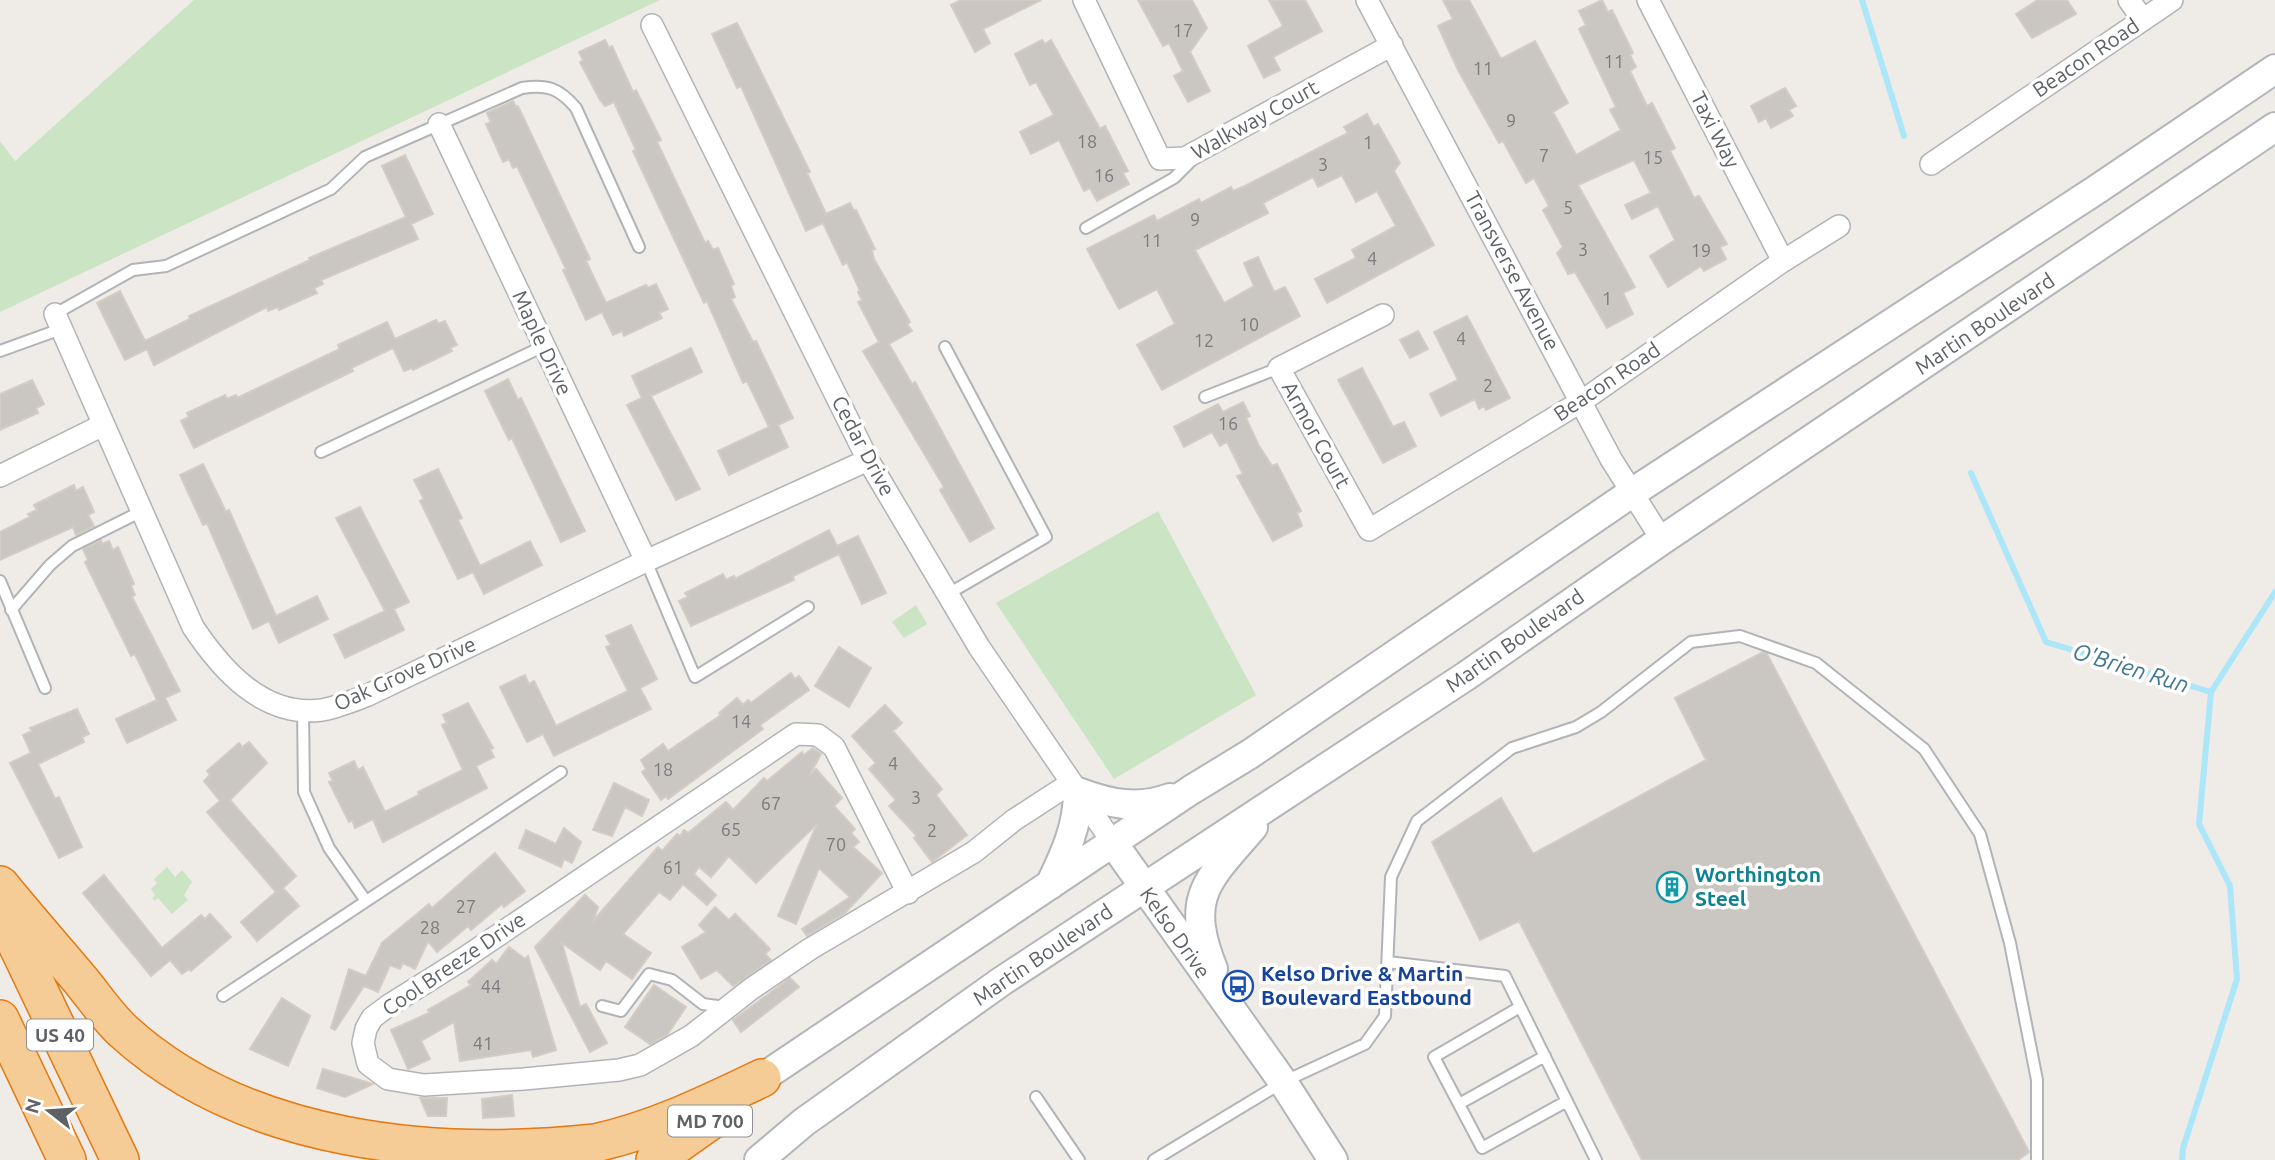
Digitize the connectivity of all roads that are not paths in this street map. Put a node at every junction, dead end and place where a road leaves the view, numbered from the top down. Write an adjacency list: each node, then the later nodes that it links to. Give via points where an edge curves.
1 (1084, 0): 12 (street, Walkway Court, via 1160,159 1185,158)
2 (1367, 0): 8 (street, Transverse Avenue)
3 (1648, 0): 17 (street, Taxi Way)
4 (2129, 0): 6 (street)
5 (2172, 0): 6 (street, Beacon Road)
6 (2143, 20): 13 (street, Beacon Road)
7 (652, 25): 28 (street, Cedar Drive)
8 (1392, 45): 12 (street, Walkway Court); 25 (street, Transverse Avenue)
9 (2275, 69): 30 (main road, MD 700)
10 (439, 124): 16 (lane, via 522,88 544,85 563,93 576,108); 19 (lane, via 365,157 331,189 166,266 133,270); 20 (street, Maple Drive)
11 (2275, 127): 33 (main road, Martin Boulevard / MD 700)
12 (1202, 149): 15 (lane, via 1174,178)
13 (1931, 164)
14 (1839, 226): 17 (street, Beacon Road)
15 (1086, 228)
16 (639, 247)
17 (1783, 261): 25 (street, Beacon Road)
18 (1383, 316): 23 (street, Armor Court)
19 (58, 322): 22 (lane); 26 (street, Oak Grove Drive)
20 (544, 346): 27 (lane); 34 (street, Maple Drive)
21 (945, 347): 36 (lane, via 1046,537)
22 (0, 351)
23 (1279, 368): 24 (lane); 32 (street, Armor Court)
24 (1205, 397)
25 (1582, 401): 30 (street, Transverse Avenue); 32 (street, Beacon Road)
26 (103, 425): 29 (street); 31 (street, Oak Grove Drive)
27 (321, 452)
28 (868, 460): 34 (street, Oak Grove Drive); 36 (street, Cedar Drive)
29 (0, 476)
30 (1633, 492): 33 (street, Transverse Avenue); 43 (main road, MD 700)
31 (140, 512): 38 (lane, via 72,546); 40 (street, Oak Grove Drive, via 192,627 215,660 258,696)
32 (1369, 530)
33 (1662, 540): 44 (main road, Martin Boulevard / MD 700)
34 (646, 561): 37 (lane, via 695,677); 40 (street, Oak Grove Drive, via 368,695 338,706)
35 (0, 582): 38 (lane)
36 (948, 594): 42 (street, Cedar Drive)
37 (808, 607)
38 (11, 610): 39 (lane)
39 (45, 688)
40 (303, 709): 50 (lane, via 304,792 329,848)
41 (561, 772): 50 (lane)
42 (1075, 787): 43 (main road, via 1121,805 1157,803); 45 (street, Cedar Drive); 46 (main road, via 1078,815); 49 (street, Cool Breeze Drive, via 1014,820 974,852)
43 (1191, 790): 45 (main road, MD 700)
44 (1275, 802): 48 (main road, Martin Boulevard / MD 700); 56 (main road, via 1218,869 1200,903 1201,938)
45 (1113, 843): 46 (main road, MD 700); 48 (main road, Kelso Drive)
46 (1050, 885): 60 (main road, MD 700)
47 (0, 886): 60 (highway, via 121,1029 153,1056 218,1096 318,1135 428,1156 580,1145 686,1115)
48 (1143, 887): 56 (main road, Kelso Drive); 68 (main road, Martin Boulevard / MD 700, via 804,1122)
49 (908, 893): 55 (street, Cool Breeze Drive, via 810,949); 55 (street, Cool Breeze Drive, via 834,747 818,735 796,734 388,1006 366,1029 364,1054 377,1073 402,1084 619,1070 661,1056)
50 (366, 901): 53 (lane)
51 (0, 909): 66 (highway, US 40)
52 (1388, 962): 57 (lane, via 1504,976); 61 (lane, via 1385,1016 1365,1044); 73 (lane, via 1391,877 1417,821 1512,748 1576,727 1601,712 1691,642 1740,636 1816,663 1924,749 1980,834 2010,943 2037,1080)
53 (223, 996)
54 (602, 1006): 55 (lane, via 621,1011 649,974 672,980 703,1004)
55 (727, 1007)
56 (1228, 1007): 61 (main road, Kelso Drive)
57 (1520, 1007): 59 (lane); 64 (lane, via 1434,1057)
58 (0, 1019): 65 (highway, US 40)
59 (1545, 1056): 63 (lane); 64 (lane)
60 (762, 1078): 67 (highway, MD 700, via 732,1106)
61 (1283, 1082): 70 (lane); 71 (main road, Kelso Drive)
62 (1036, 1097): 69 (lane)
63 (1567, 1101): 64 (lane, via 1482,1148); 72 (lane)
64 (1459, 1104)
65 (67, 1160)
66 (120, 1160)
67 (655, 1160)
68 (759, 1160)
69 (1079, 1160)
70 (1154, 1160)
71 (1333, 1160)
72 (1596, 1160)
73 (2037, 1160)

